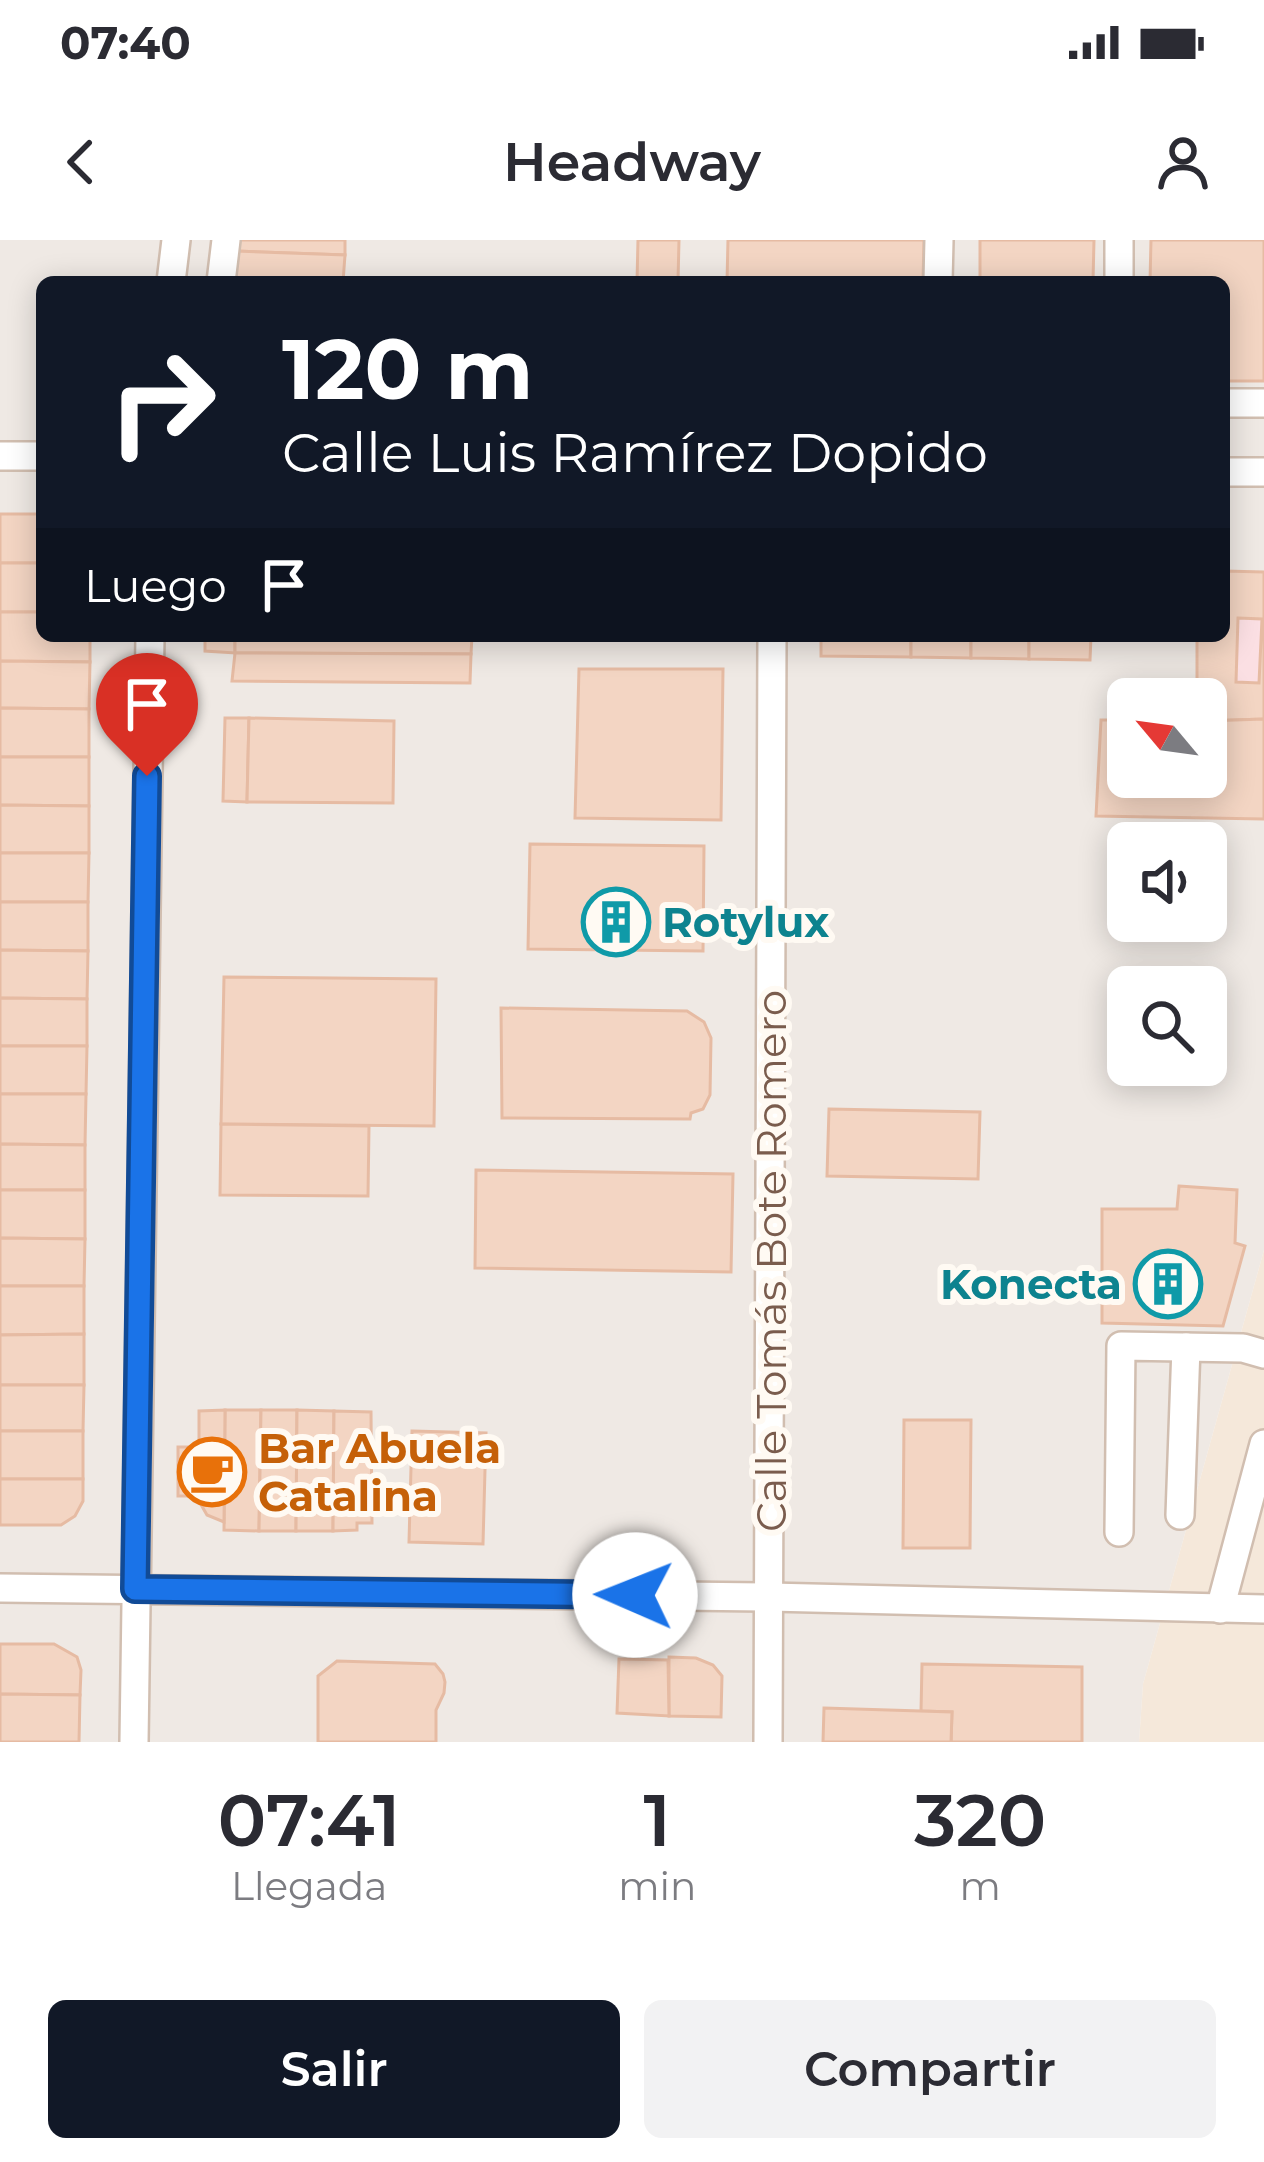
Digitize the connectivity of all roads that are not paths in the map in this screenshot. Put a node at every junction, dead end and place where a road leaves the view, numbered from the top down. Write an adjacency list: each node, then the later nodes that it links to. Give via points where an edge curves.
1 (176, 240): 5 (street)
2 (226, 240): 6 (street)
3 (939, 240): 7 (street)
4 (1119, 240): 8 (street)
5 (172, 276)
6 (222, 276)
7 (938, 276)
8 (1119, 276)
9 (1230, 403): 10 (street)
10 (1264, 403)
11 (0, 456): 12 (street)
12 (36, 456)
13 (1230, 472): 14 (street)
14 (1264, 472)
15 (149, 642): 23 (street)
16 (772, 642): 24 (street, Calle Tomás Bote Romero)
17 (1186, 1347): 18 (street); 20 (street); 21 (street, via 1121,1346)
18 (1264, 1354)
19 (1264, 1444): 25 (street)
20 (1180, 1515)
21 (1118, 1532)
22 (0, 1588): 23 (street)
23 (135, 1589): 24 (street); 27 (street)
24 (770, 1597): 25 (street); 28 (street, Calle Tomás Bote Romero)
25 (1220, 1609): 26 (street)
26 (1264, 1609)
27 (134, 1742)
28 (769, 1742)

